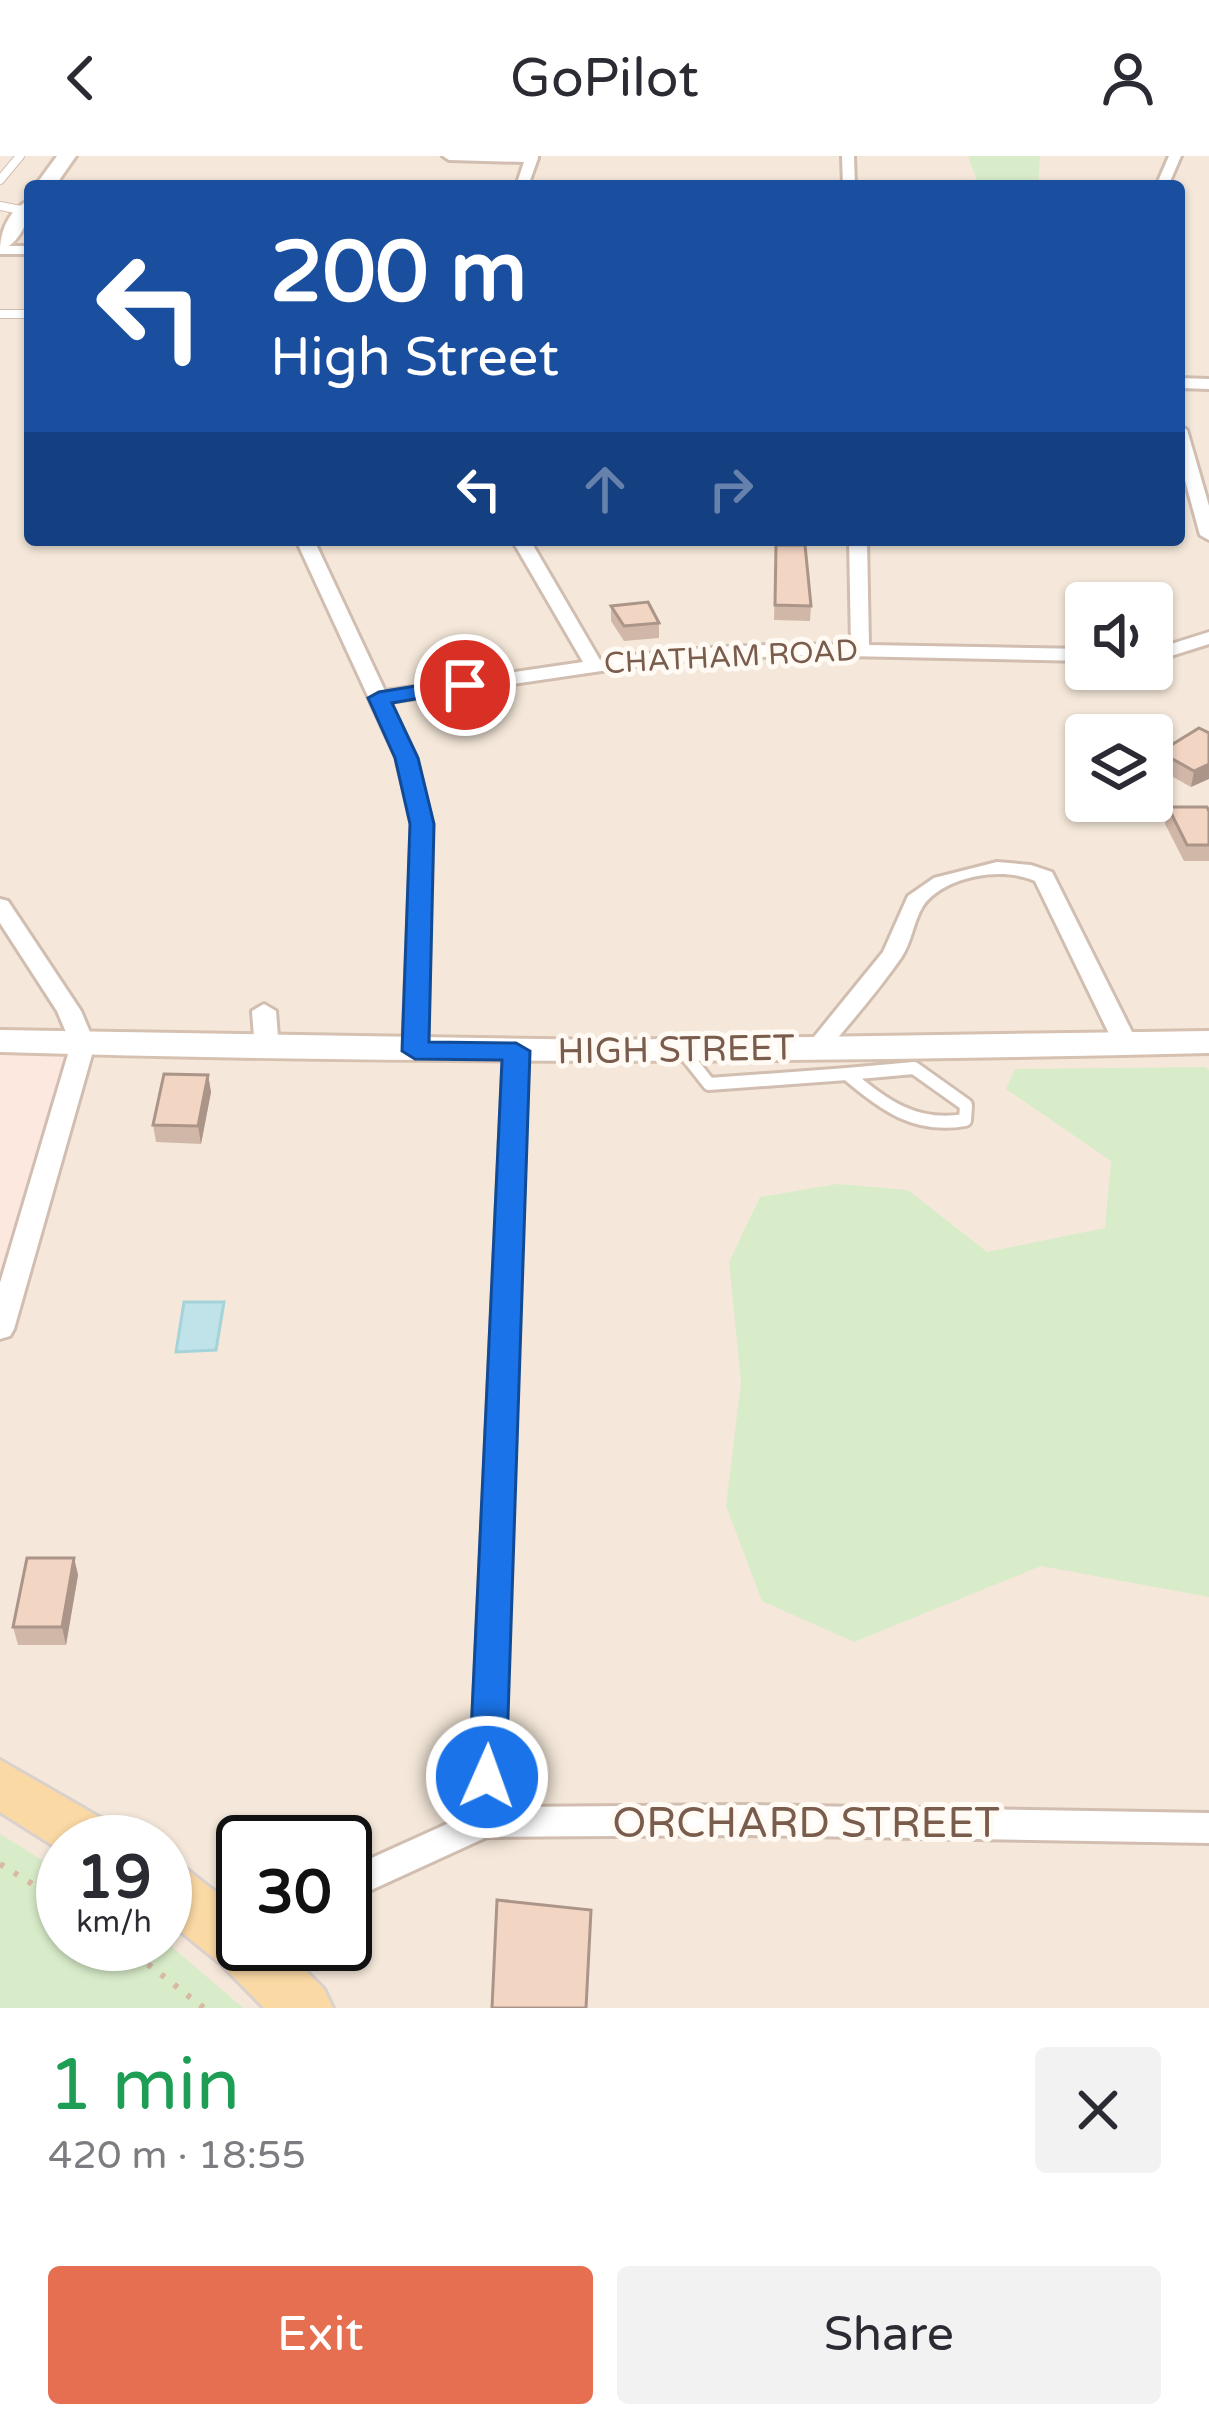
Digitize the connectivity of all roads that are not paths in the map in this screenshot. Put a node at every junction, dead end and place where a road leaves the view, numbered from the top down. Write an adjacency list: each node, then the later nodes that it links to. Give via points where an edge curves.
1 (20, 156): 4 (lane)
2 (449, 156): 3 (street)
3 (532, 157)
4 (0, 179)
5 (24, 216): 6 (street)
6 (0, 247)
7 (1185, 451): 8 (street)
8 (1209, 535)
9 (308, 546): 17 (street)
10 (525, 546): 16 (street)
11 (858, 546): 13 (street)
12 (1209, 638): 14 (street)
13 (860, 648): 15 (street, CHATHAM ROAD); 16 (street, CHATHAM ROAD)
14 (1173, 649)
15 (1065, 654)
16 (594, 665): 17 (street, CHATHAM ROAD)
17 (379, 698): 27 (street, via 406,758 422,824)
18 (0, 906): 22 (street)
19 (264, 1011): 25 (street)
20 (0, 1041): 22 (street, HIGH STREET)
21 (1209, 1042): 23 (street, HIGH STREET)
22 (83, 1044): 25 (street, HIGH STREET); 30 (street)
23 (1126, 1044): 24 (street, HIGH STREET); 24 (street, via 1044,878 1016,868 925,891 893,954)
24 (818, 1048): 26 (street, HIGH STREET)
25 (267, 1050): 27 (street, HIGH STREET)
26 (682, 1050): 28 (street, HIGH STREET); 29 (lane, via 709,1084)
27 (415, 1051): 28 (street, HIGH STREET)
28 (516, 1051): 33 (street)
29 (847, 1074): 29 (lane, via 914,1068 966,1105 965,1120 945,1126 902,1116)
30 (0, 1329)
31 (0, 1784): 32 (main road)
32 (50, 1815)
33 (485, 1822): 34 (street, ORCHARD STREET); 35 (street, ORCHARD STREET)
34 (1209, 1828)
35 (372, 1874)
36 (192, 1906): 37 (main road)
37 (216, 1924)
38 (268, 1971): 39 (main road)
39 (304, 2008)

